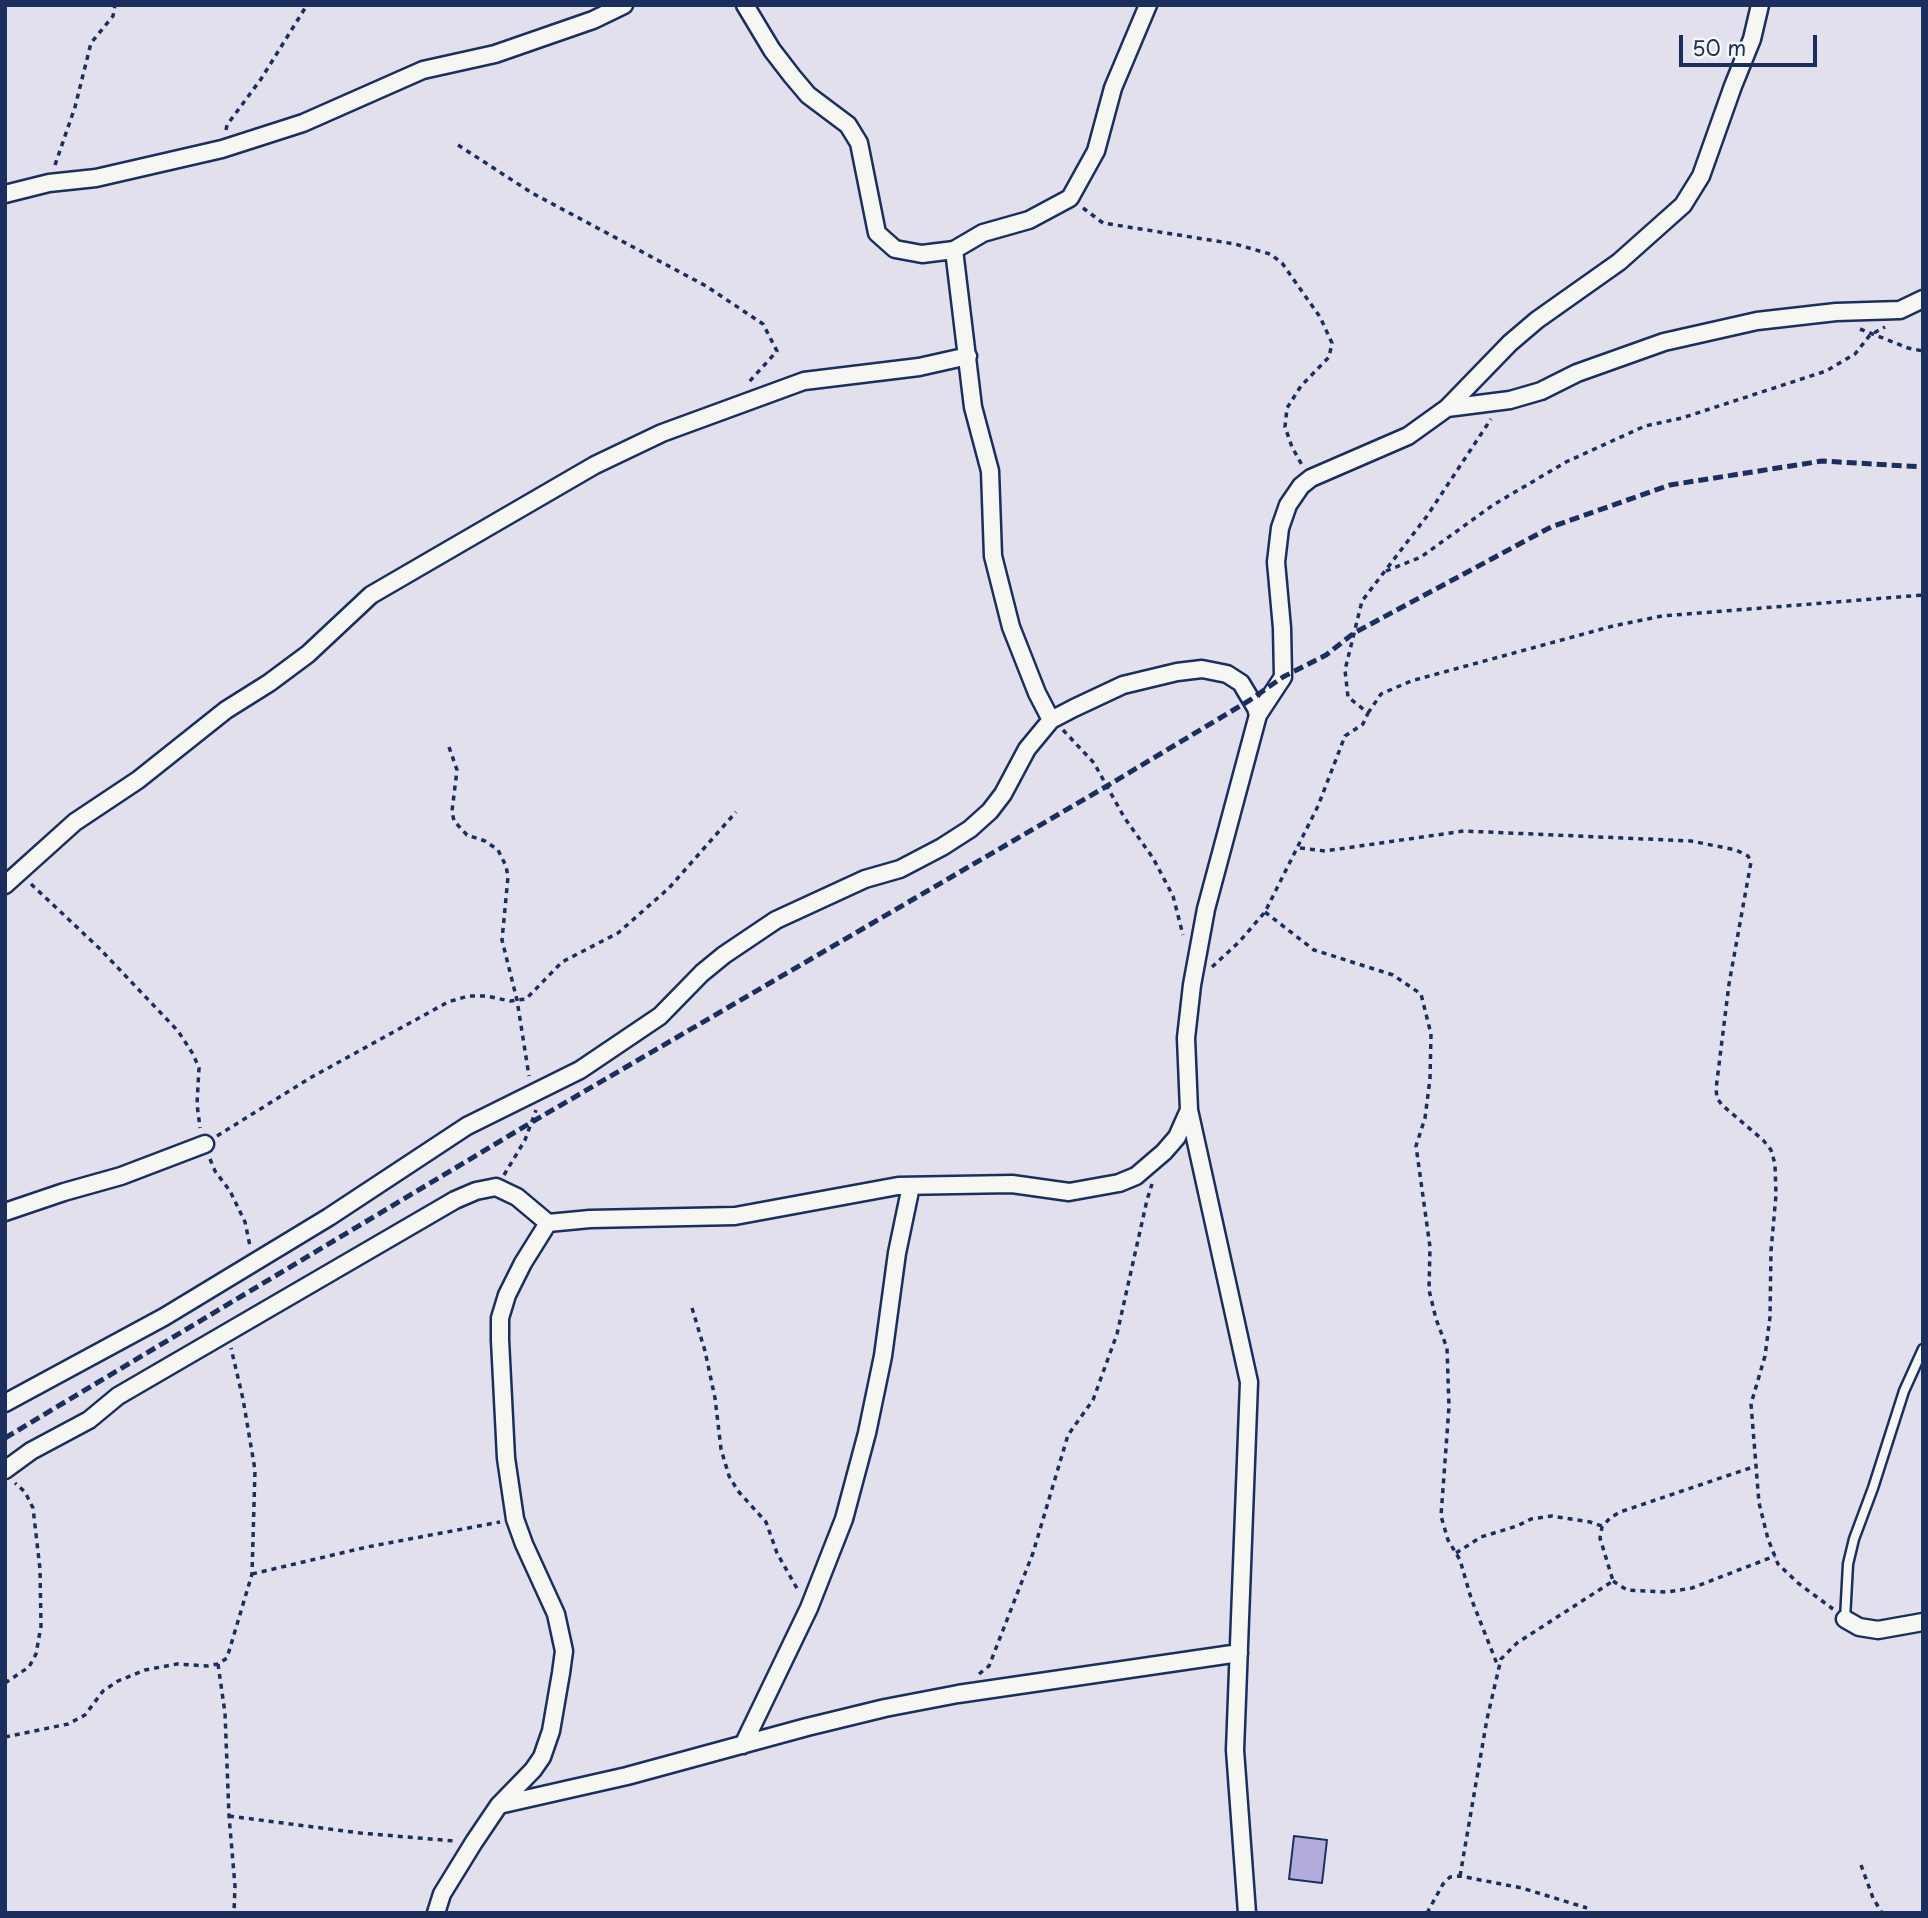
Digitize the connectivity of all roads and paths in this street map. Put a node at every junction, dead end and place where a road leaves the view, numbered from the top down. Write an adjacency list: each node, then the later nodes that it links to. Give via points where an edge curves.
1 (115, 5): 9 (path, via 113,16 91,43)
2 (307, 5): 8 (path, via 227,125)
3 (624, 5): 8 (street, via 495,54 423,70 303,123)
4 (745, 5): 12 (street, via 792,76 808,95 848,125 859,143 877,233 895,249 922,254)
5 (1148, 5): 11 (street, via 1113,88 1096,150)
6 (1760, 5): 20 (street, via 1706,165 1683,205 1619,262 1510,343)
7 (458, 145): 21 (path, via 532,193 706,286 763,324 777,351)
8 (222, 149): 9 (street, via 96,178)
9 (49, 183): 10 (street)
10 (5, 194)
11 (1070, 198): 12 (street); 22 (path, via 1103,223 1236,244 1270,254 1282,263 1320,317 1332,343 1329,357 1287,408 1285,427)
12 (954, 250): 18 (street)
13 (1923, 299): 14 (street)
14 (1900, 310): 16 (path, via 1885,328); 19 (street, via 1757,321 1664,342)
15 (1859, 329): 16 (path)
16 (1870, 335): 17 (path); 23 (path, via 1855,354 1826,371 1645,426 1566,462 1493,505 1421,557)
17 (1923, 351)
18 (968, 355): 21 (street, via 919,367 804,381); 27 (street, via 972,407 989,471 993,555 1011,627)
19 (1510, 400): 20 (street); 23 (path, via 1481,431 1427,516)
20 (1447, 408): 22 (street, via 1408,436)
21 (724, 410): 31 (street, via 595,465 371,595 298,661 75,822)
22 (1311, 478): 26 (street, via 1288,505 1280,528 1276,562 1283,677)
23 (1384, 572): 25 (path, via 1362,601 1345,670 1348,697)
24 (1923, 595): 25 (path, via 1662,615 1411,681 1381,694)
25 (1368, 713): 33 (path, via 1363,724 1345,736 1318,806)
26 (1258, 715): 27 (street, via 1241,683 1202,668 1123,685); 35 (street, via 1206,909)
27 (1051, 720): 34 (path, via 1094,763 1153,858 1174,896); 37 (street, via 1027,749 1003,794 970,828 900,869 865,879 776,920 724,955 660,1016 580,1070)
28 (449, 747): 36 (path, via 457,770 454,821 467,835 498,850 506,866 502,940)
29 (736, 812): 36 (path, via 669,888 618,933 562,962 526,999)
30 (1300, 848): 50 (path, via 1325,851 1464,831 1691,841 1748,856 1751,862 1716,1089 1722,1105 1771,1150 1775,1164 1770,1317 1751,1404)
31 (20, 874): 32 (street); 39 (path, via 178,1031 199,1068 197,1104)
32 (5, 885)
33 (1265, 912): 35 (path, via 1240,942); 54 (path, via 1314,950 1393,975 1421,993 1431,1034 1430,1079 1416,1146 1430,1247 1429,1290 1447,1348 1450,1407 1441,1516)
34 (1184, 937)
35 (1192, 985): 38 (street, via 1186,1038)
36 (517, 1000): 37 (path); 39 (path, via 468,996 449,1002 310,1078)
37 (536, 1093): 42 (path, via 525,1140); 45 (street, via 467,1126)
38 (1189, 1110): 40 (street); 61 (street, via 1249,1382)
39 (205, 1144): 43 (street); 45 (path, via 245,1222)
40 (1164, 1152): 41 (street, via 1136,1176 1069,1192 1012,1184); 64 (path, via 1147,1200 1117,1334 1093,1400 1068,1435 1033,1553 989,1666)
41 (911, 1186): 44 (street, via 735,1216); 58 (street, via 867,1433 844,1519)
42 (496, 1187): 44 (street, via 517,1197); 47 (street, via 455,1200)
43 (5, 1212)
44 (548, 1223): 52 (street, via 523,1263 500,1318 506,1458)
45 (253, 1262): 49 (street, via 164,1317)
46 (692, 1308): 58 (path, via 729,1476 766,1522)
47 (228, 1333): 51 (street, via 118,1396 89,1420 31,1451); 56 (path, via 255,1470)
48 (1923, 1349): 59 (lane, via 1854,1539)
49 (5, 1403)
50 (1756, 1466): 53 (path, via 1620,1512); 55 (path, via 1759,1503)
51 (5, 1473): 65 (path, via 25,1492 33,1508 41,1626 29,1667)
52 (516, 1519): 56 (path); 68 (street, via 556,1614 564,1651 551,1731 542,1757)
53 (1602, 1527): 54 (path, via 1552,1516 1531,1519 1481,1537); 57 (path, via 1600,1538)
54 (1455, 1553): 63 (path)
55 (1774, 1556): 57 (path, via 1692,1588 1667,1592 1627,1590); 59 (path, via 1798,1583)
56 (253, 1574): 62 (path, via 227,1658)
57 (1613, 1581): 63 (path, via 1517,1643 1501,1659)
58 (809, 1608): 67 (street)
59 (1845, 1619): 60 (street, via 1878,1630)
60 (1923, 1622)
61 (1239, 1653): 67 (street, via 958,1694 833,1720); 76 (street, via 1235,1750)
62 (218, 1664): 66 (path, via 145,1670 103,1691 85,1715 68,1724); 69 (path)
63 (1499, 1669): 72 (path)
64 (979, 1675)
65 (5, 1683)
66 (5, 1737)
67 (743, 1745): 68 (street)
68 (499, 1805): 70 (street)
69 (229, 1816): 70 (path); 74 (path)
70 (474, 1842): 75 (street, via 442,1894)
71 (1861, 1865): 78 (path)
72 (1460, 1876): 73 (path, via 1522,1888); 77 (path, via 1443,1884)
73 (1587, 1908)
74 (234, 1913)
75 (436, 1913)
76 (1247, 1913)
77 (1427, 1913)
78 (1882, 1913)

